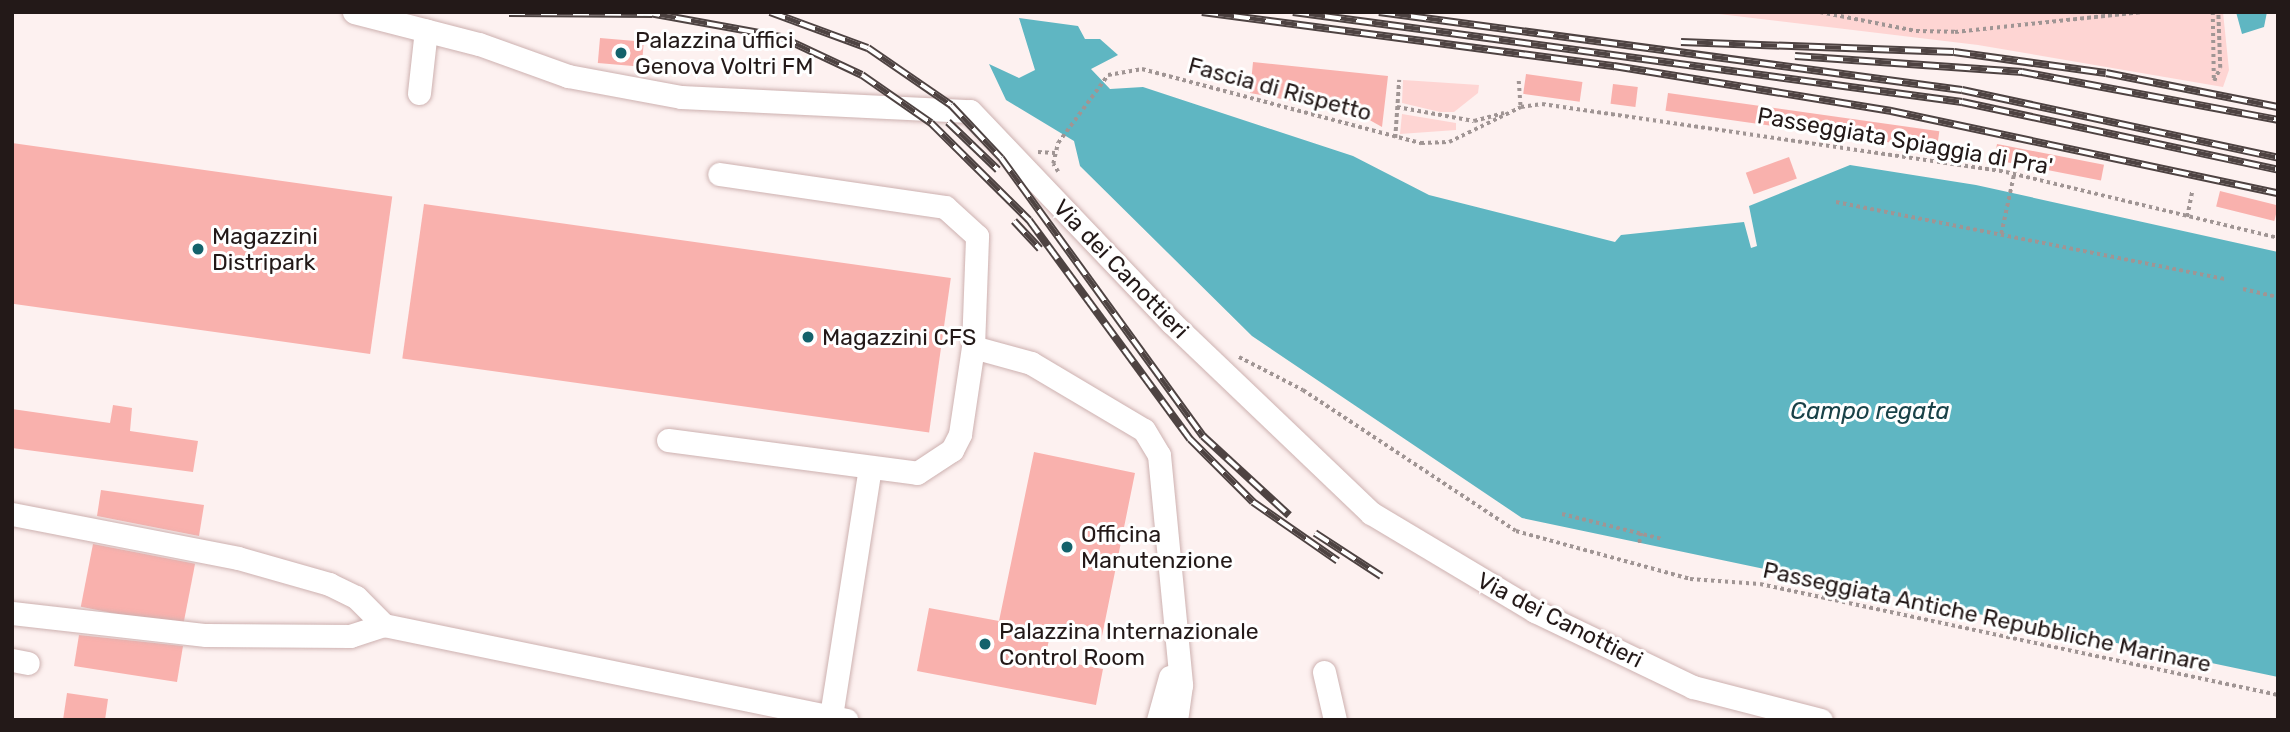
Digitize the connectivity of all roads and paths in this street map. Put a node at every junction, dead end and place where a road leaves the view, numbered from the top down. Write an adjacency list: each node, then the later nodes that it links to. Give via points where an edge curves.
1 (354, 12): 6 (lane, Via dei Canottieri)
2 (1820, 12): 5 (path, via 1929,32)
3 (2142, 12): 5 (path)
4 (2216, 12): 9 (path, via 2220,68)
5 (2100, 14)
6 (426, 30): 10 (lane); 44 (lane, Via dei Canottieri, via 568,76 681,97 970,111 1181,332 1371,513 1535,611 1693,687)
7 (1399, 80): 11 (path)
8 (1519, 81): 12 (path)
9 (2214, 81)
10 (419, 93)
11 (1397, 107): 13 (path, via 1474,121); 14 (path)
12 (1521, 107): 13 (path, Fascia di Rispetto); 16 (path, Passeggiata Spiaggia di Pra', via 1542,104 1796,138)
13 (1513, 111): 14 (path, Fascia di Rispetto, via 1449,142)
14 (1395, 138): 17 (path, Fascia di Rispetto, via 1142,69 1108,75 1058,143 1053,164)
15 (719, 174): 26 (lane, via 945,207 981,243)
16 (2014, 174): 20 (path, Passeggiata Spiaggia di Pra'); 21 (path)
17 (1060, 175)
18 (2192, 191): 20 (path)
19 (1836, 202): 21 (path)
20 (2187, 217): 22 (path, Passeggiata Spiaggia di Pra')
21 (2001, 234): 23 (path)
22 (2278, 238)
23 (2225, 279)
24 (2243, 289): 25 (path)
25 (2278, 297)
26 (973, 347): 29 (lane, via 960,434 952,450 917,473); 37 (lane, via 1031,363 1144,430 1159,455)
27 (1229, 352): 39 (path, Passeggiata Antiche Repubbliche Marinare, via 1303,390 1516,531 1690,579 1760,584)
28 (668, 440): 29 (lane)
29 (870, 468): 40 (lane)
30 (12, 514): 36 (lane, via 238,558 329,584 356,597)
31 (1562, 514): 32 (path)
32 (1641, 533): 33 (path); 34 (path)
33 (1662, 539)
34 (1639, 543)
35 (12, 613): 36 (lane, via 206,635 350,636)
36 (384, 625): 40 (lane)
37 (1177, 666): 41 (lane); 42 (lane)
38 (1324, 672): 43 (lane)
39 (2278, 695)
40 (839, 718)
41 (1158, 720)
42 (1176, 720)
43 (1335, 720)
44 (1821, 720)

